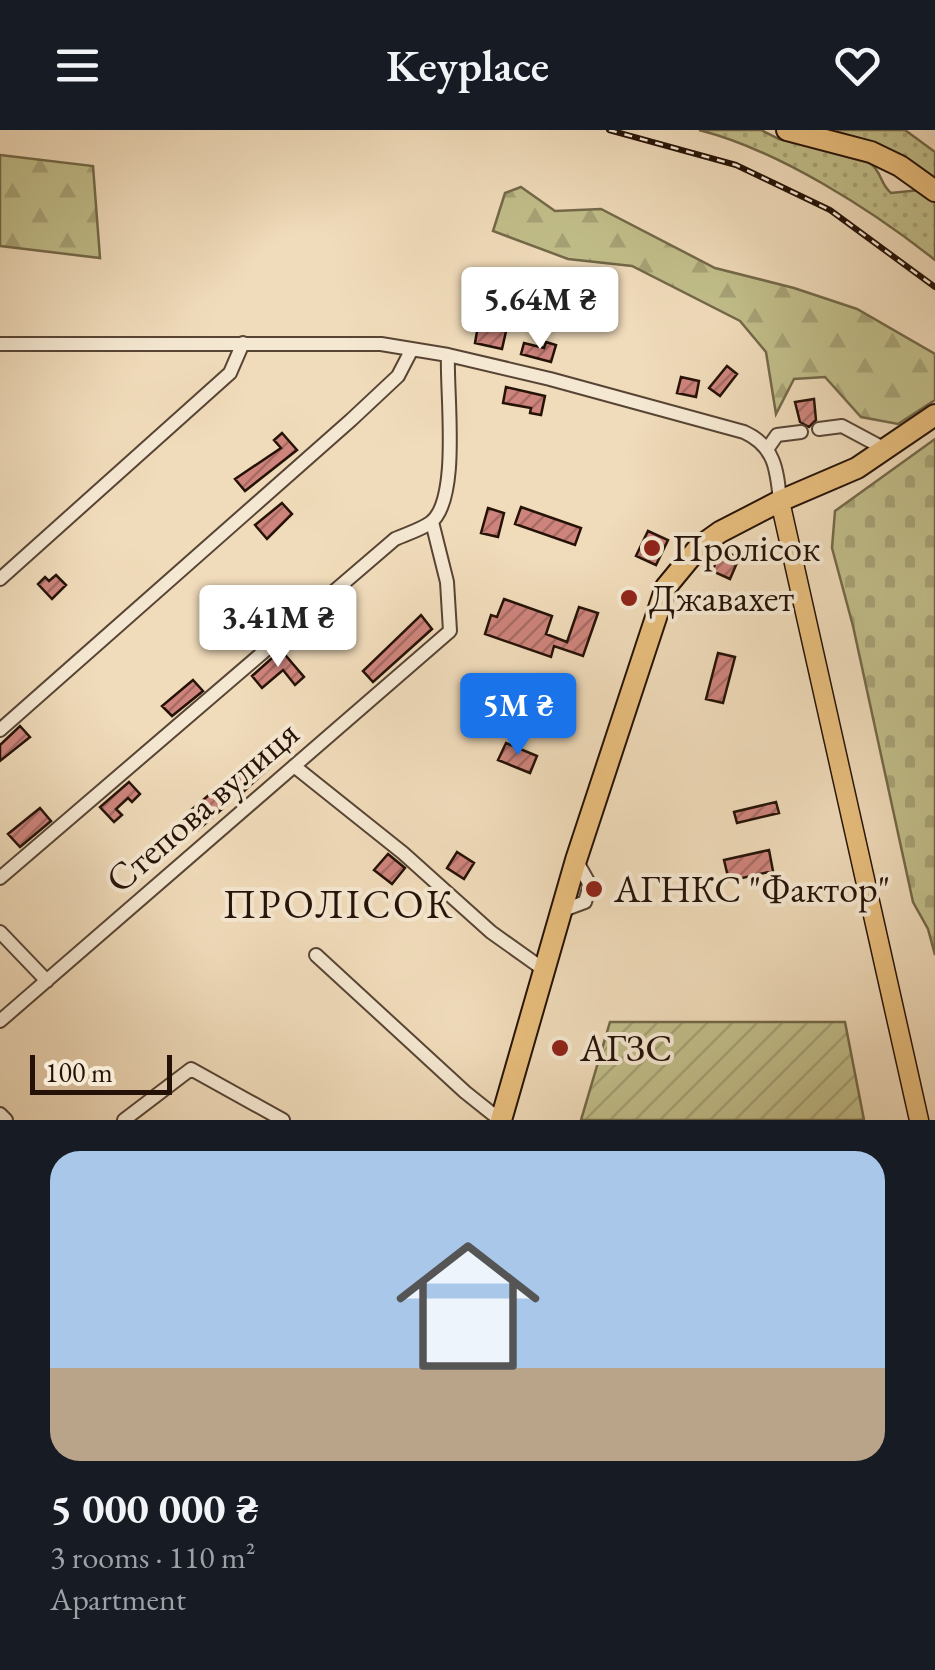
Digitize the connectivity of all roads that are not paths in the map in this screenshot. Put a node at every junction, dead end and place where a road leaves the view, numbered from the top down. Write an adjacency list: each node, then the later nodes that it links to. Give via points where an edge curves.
1 (788, 130): 2 (highway, via 870,152)
2 (935, 191)
3 (0, 344): 4 (street)
4 (242, 344): 5 (street); 14 (street, via 230,372)
5 (412, 349): 6 (street); 15 (street, via 398,376 351,420)
6 (448, 355): 10 (street, via 744,432); 13 (street, via 444,504)
7 (935, 415): 11 (highway)
8 (819, 430): 11 (street, via 842,426)
9 (801, 432): 10 (street, via 777,435)
10 (768, 448): 12 (street)
11 (885, 449): 12 (highway)
12 (780, 501): 20 (highway, via 699,547 666,587); 28 (main road)
13 (432, 522): 16 (street, Степова вулиця, via 448,582 450,631); 17 (street, via 394,539)
14 (0, 580)
15 (0, 730)
16 (294, 766): 20 (street); 21 (street, Степова вулиця)
17 (0, 878)
18 (0, 932): 21 (street)
19 (316, 954): 27 (street)
20 (543, 969): 27 (highway)
21 (47, 982): 22 (street, Степова вулиця)
22 (0, 1021)
23 (0, 1114): 24 (street)
24 (6, 1120)
25 (124, 1120): 26 (street, via 191,1069)
26 (283, 1120)
27 (501, 1120)
28 (918, 1120)

